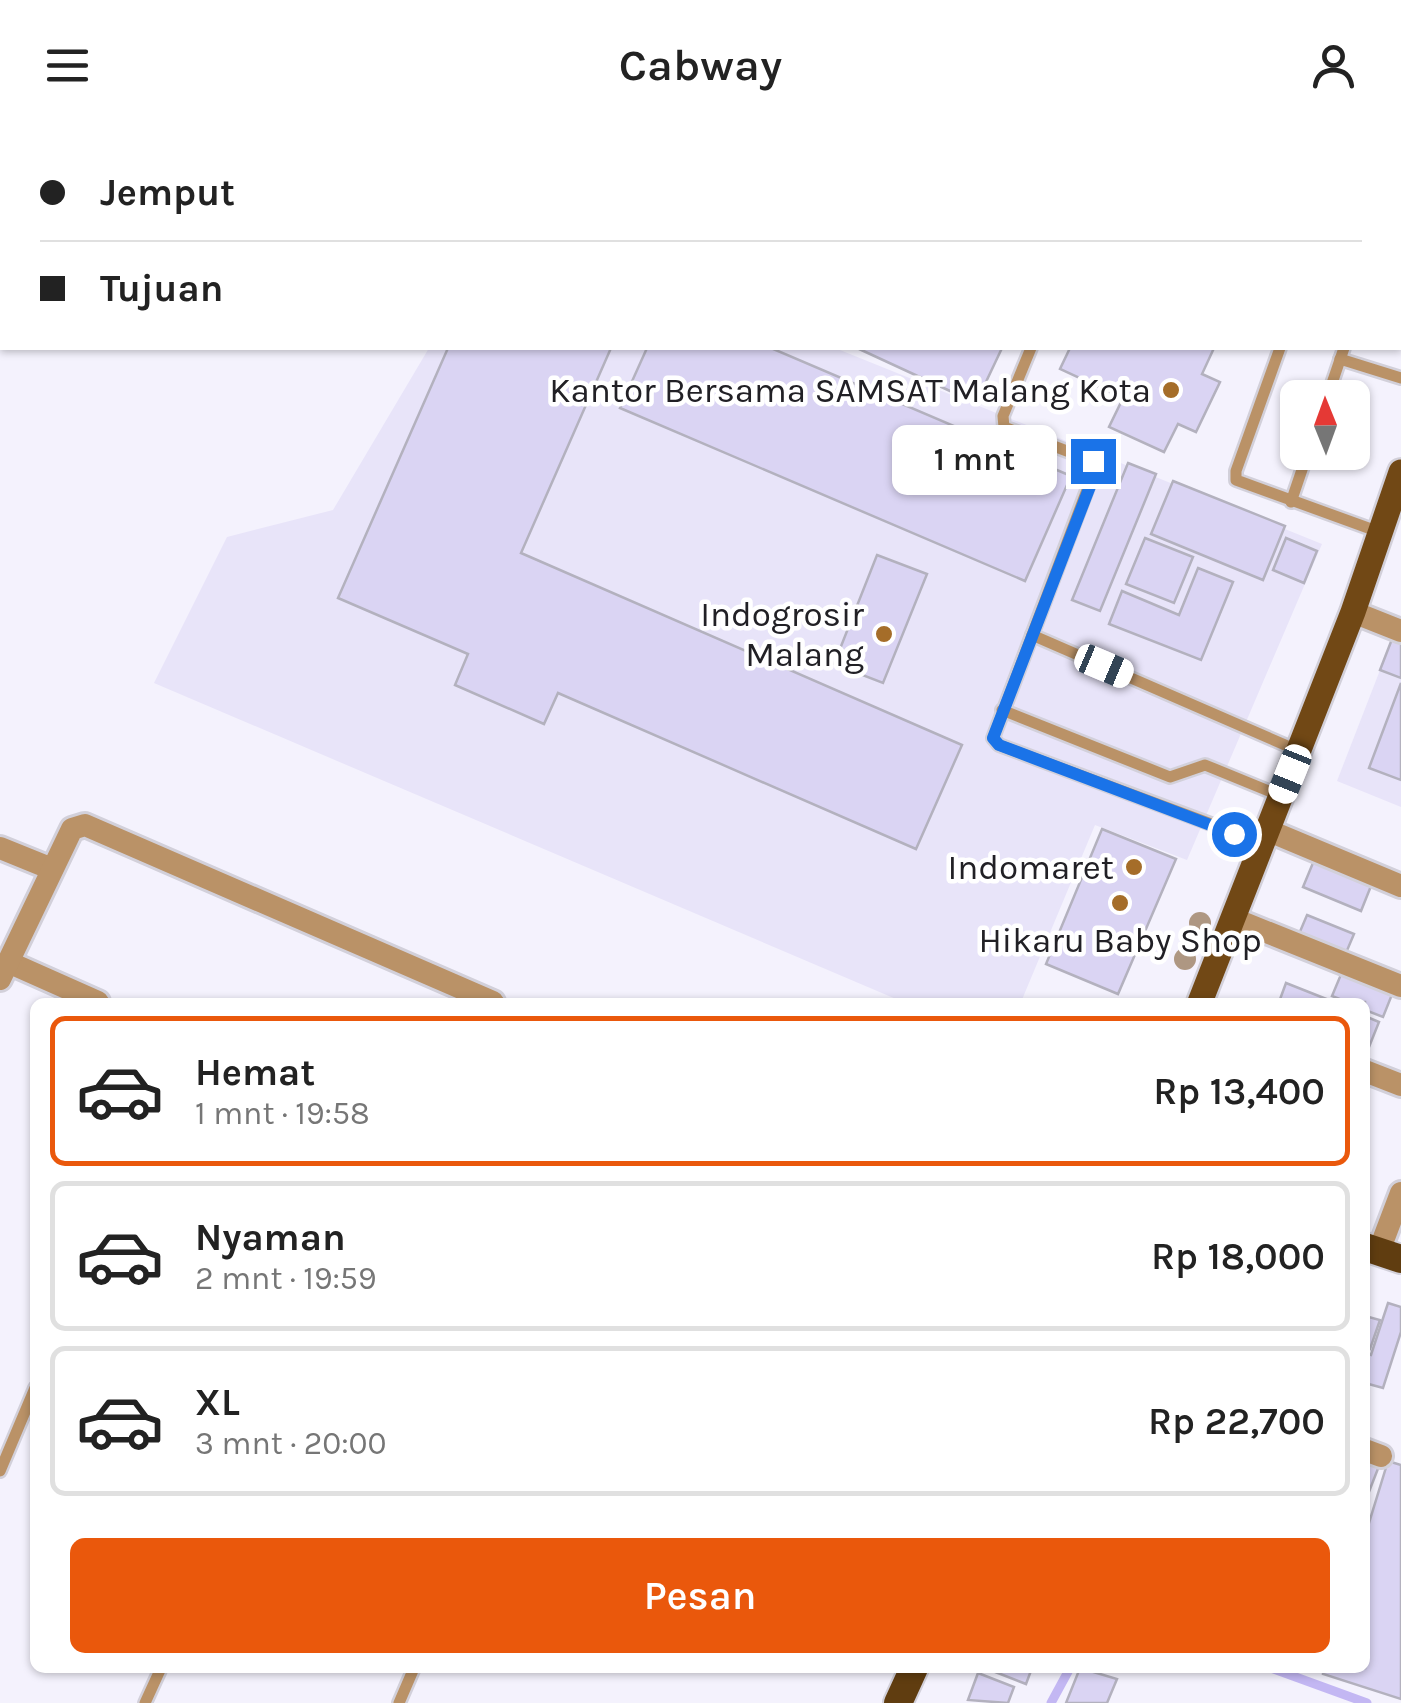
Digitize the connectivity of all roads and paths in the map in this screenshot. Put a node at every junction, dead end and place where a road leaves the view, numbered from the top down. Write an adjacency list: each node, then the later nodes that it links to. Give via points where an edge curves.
1 (1030, 350): 12 (lane, via 1004,427 1093,461 1095,469)
2 (1279, 350): 8 (lane, via 1235,475)
3 (1342, 354): 4 (lane); 5 (lane)
4 (1401, 378)
5 (1333, 380)
6 (1302, 470): 8 (lane)
7 (1401, 472): 9 (main road)
8 (1291, 502): 9 (lane)
9 (1382, 533): 10 (main road)
10 (1353, 612): 11 (street); 14 (main road)
11 (1401, 631)
12 (1032, 635): 13 (lane); 14 (lane)
13 (1002, 710): 15 (lane, via 1170,777 1205,764); 16 (lane, via 993,738 999,745)
14 (1299, 751): 15 (main road)
15 (1281, 796): 16 (main road)
16 (1265, 836): 19 (street); 20 (main road)
17 (0, 848): 18 (street)
18 (52, 869): 21 (street); 24 (street, via 72,829 85,825)
19 (1401, 886)
20 (1234, 919): 22 (street); 25 (main road)
21 (4, 970): 23 (street)
22 (1401, 986)
23 (86, 998)
24 (484, 998)
25 (1202, 998)
26 (1370, 1073): 27 (street)
27 (1401, 1085)
28 (1401, 1193): 29 (street)
29 (1382, 1252)
30 (30, 1400): 31 (lane)
31 (0, 1471)
32 (159, 1673): 35 (lane)
33 (412, 1673): 36 (lane)
34 (912, 1673): 37 (highway)
35 (145, 1703)
36 (399, 1703)
37 (898, 1703)

